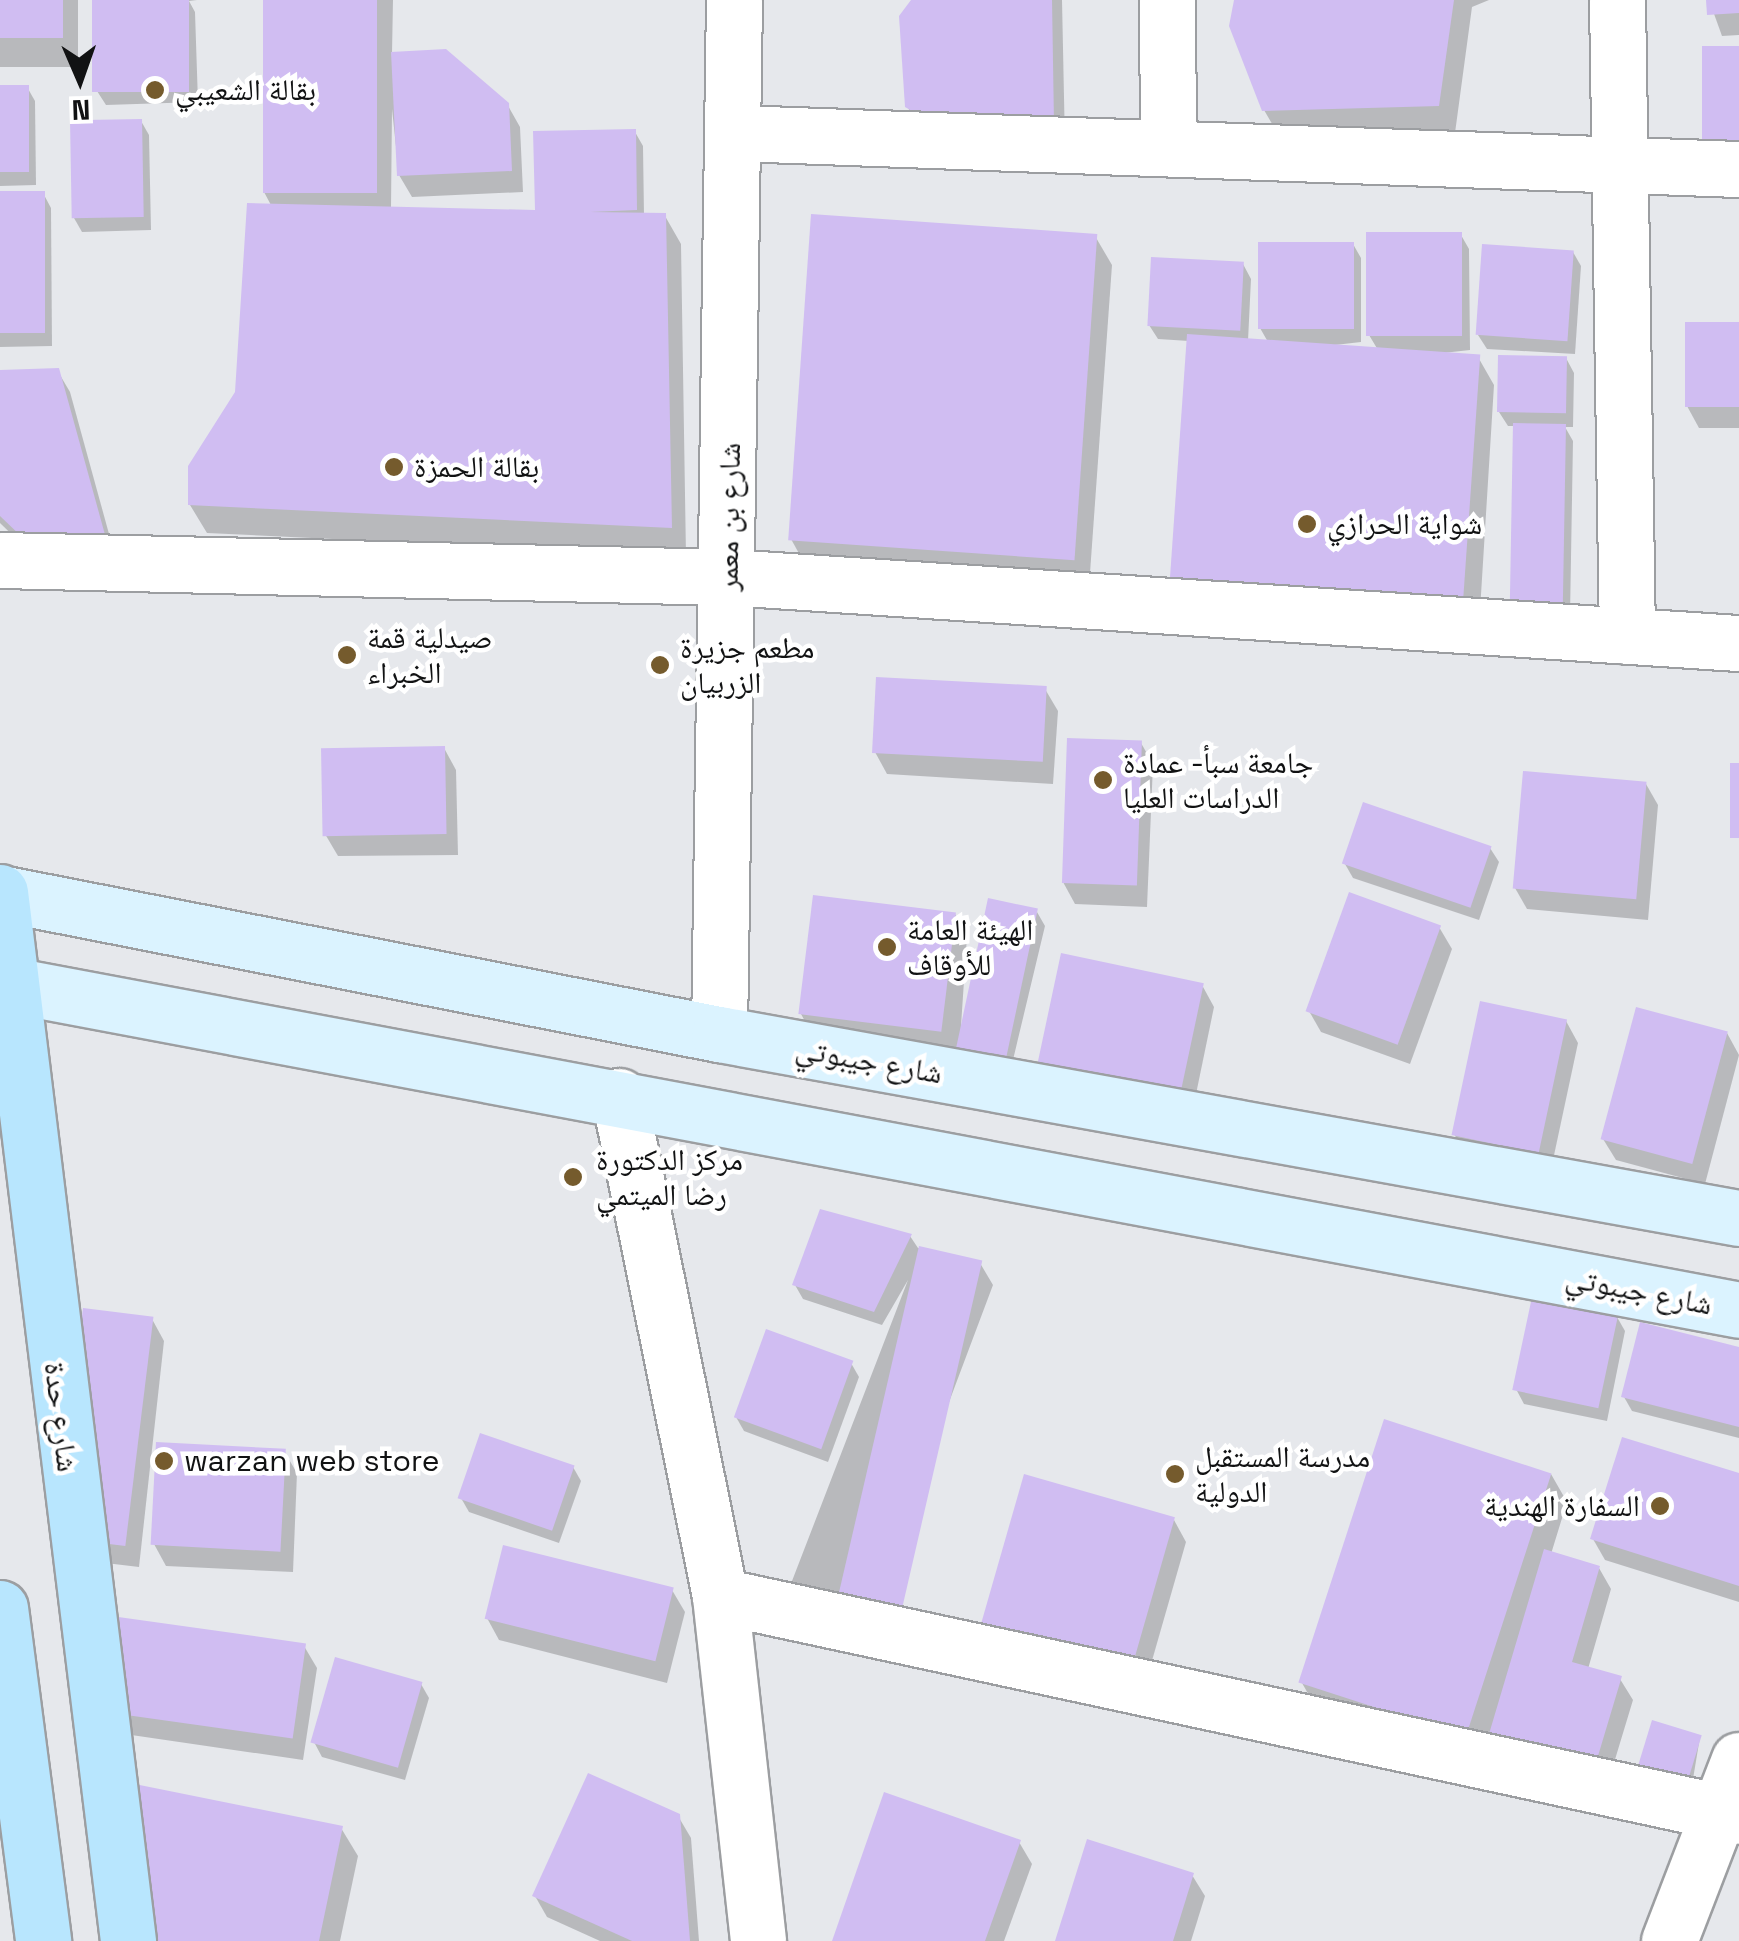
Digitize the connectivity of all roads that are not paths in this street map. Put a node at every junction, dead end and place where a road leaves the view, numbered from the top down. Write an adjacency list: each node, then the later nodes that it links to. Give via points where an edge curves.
1 (734, 0): 4 (street, شارع بن معمر)
2 (1167, 0): 5 (street)
3 (1616, 0): 6 (street)
4 (737, 132): 5 (street); 9 (street, شارع بن معمر)
5 (1168, 148): 6 (street)
6 (1622, 161): 7 (street); 10 (street)
7 (1739, 169)
8 (0, 560): 9 (street)
9 (728, 577): 10 (street); 14 (street, شارع بن معمر)
10 (1627, 636): 11 (street)
11 (1739, 643)
12 (0, 893): 13 (main road, شارع حدة); 14 (street, شارع جيبوتي)
13 (3, 985): 15 (street, شارع جيبوتي); 23 (main road, شارع حدة)
14 (719, 1034): 16 (street, شارع جيبوتي)
15 (619, 1096): 17 (street, شارع جيبوتي); 18 (street)
16 (1739, 1218)
17 (1739, 1310)
18 (720, 1596): 21 (street); 24 (street)
19 (0, 1608): 22 (main road)
20 (1739, 1760): 21 (street)
21 (1729, 1815): 25 (street)
22 (43, 1941)
23 (128, 1941)
24 (758, 1941)
25 (1669, 1941)

